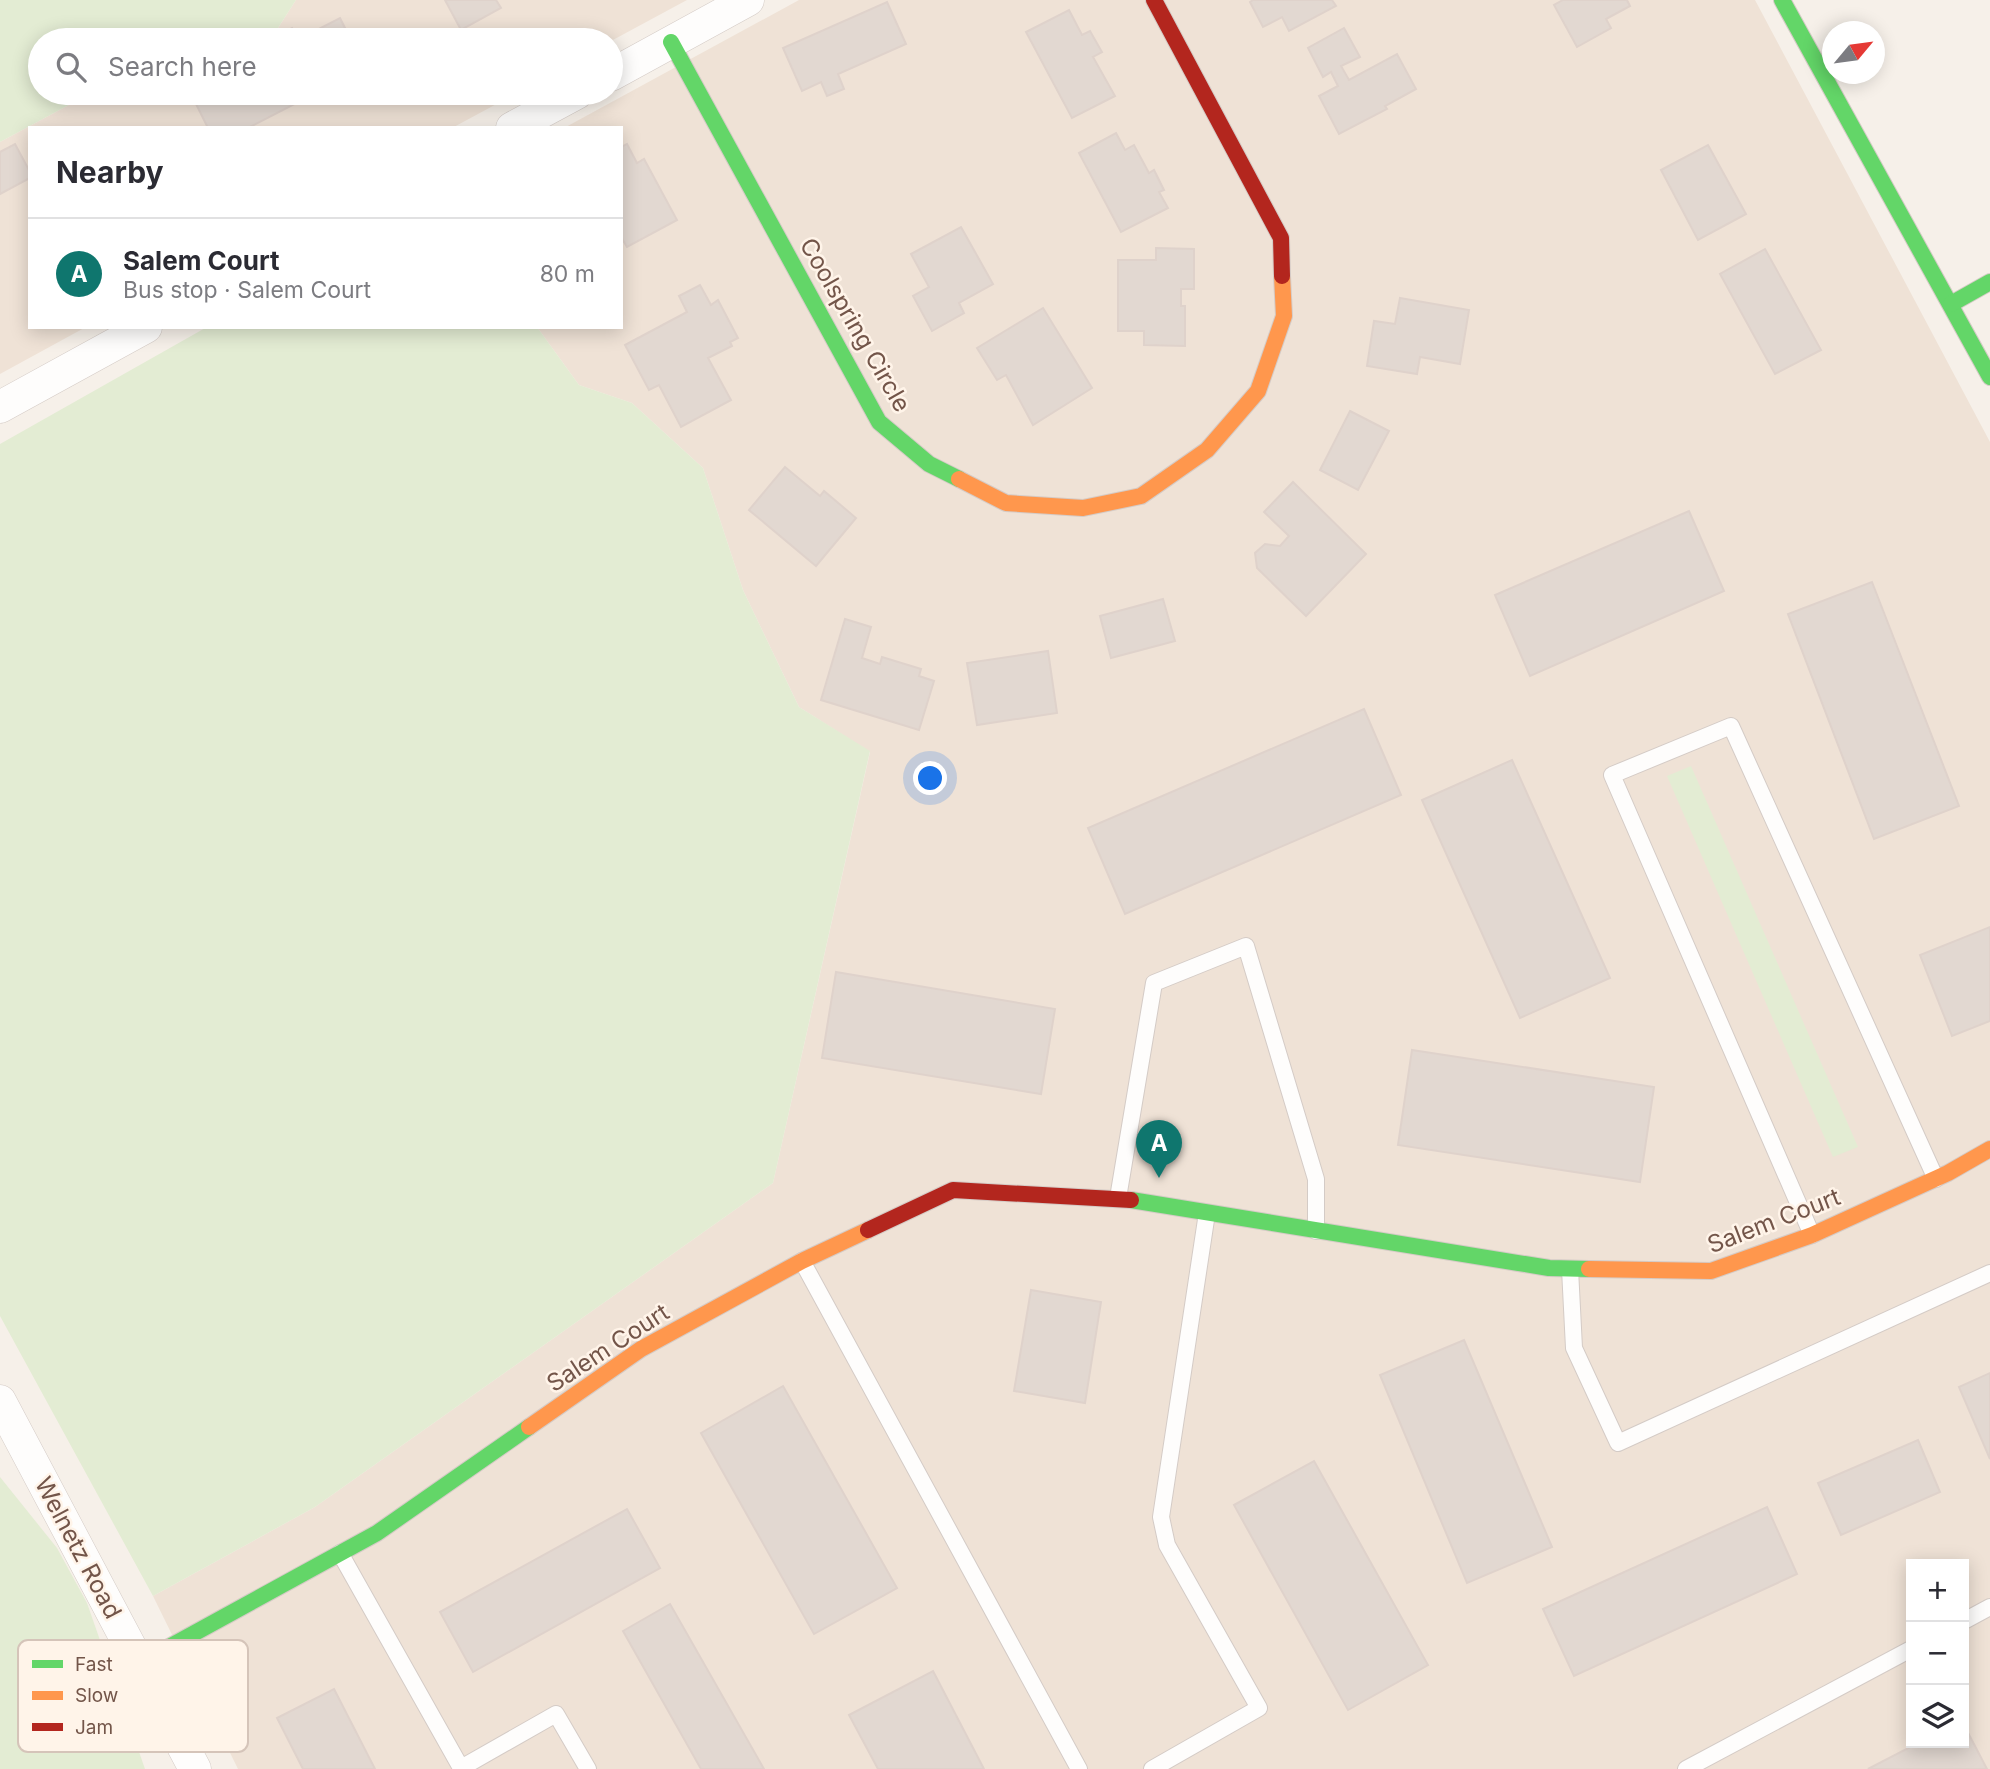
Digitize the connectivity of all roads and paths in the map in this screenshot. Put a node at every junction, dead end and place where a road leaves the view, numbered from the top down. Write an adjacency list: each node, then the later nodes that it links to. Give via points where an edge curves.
1 (748, 0): 4 (street)
2 (1154, 0): 4 (street, Coolspring Circle, via 1281,238 1284,316 1258,391 1207,450 1141,496 1083,508 1006,503 929,464 879,422)
3 (1782, 0): 9 (street)
4 (671, 42): 5 (street)
5 (623, 68)
6 (555, 105): 7 (street)
7 (516, 126)
8 (1990, 282): 9 (street)
9 (1951, 304): 11 (street)
10 (142, 329): 12 (street)
11 (1990, 377)
12 (0, 407)
13 (1990, 1149): 14 (street, Salem Court)
14 (1936, 1179): 18 (street, Salem Court); 18 (lane, via 1731,726 1612,775)
15 (1118, 1199): 16 (street, Salem Court); 17 (lane, via 1154,983 1246,946 1317,1179); 19 (street, Salem Court, via 953,1190)
16 (1207, 1213): 17 (street, Salem Court); 33 (lane, via 1161,1517 1167,1545 1259,1708)
17 (1316, 1231): 20 (street, Salem Court)
18 (1812, 1235): 20 (street, Salem Court, via 1712,1271)
19 (802, 1261): 23 (street, Salem Court, via 641,1349 377,1533); 32 (lane)
20 (1570, 1269): 21 (lane, via 1574,1348 1618,1443)
21 (1990, 1273)
22 (0, 1401): 26 (street, Welnetz Road)
23 (340, 1553): 27 (street, Salem Court); 31 (lane, via 461,1768 556,1714)
24 (1990, 1607): 25 (lane)
25 (1969, 1618)
26 (128, 1640)
27 (182, 1640)
28 (1906, 1652): 34 (lane)
29 (186, 1752): 30 (street, Welnetz Road)
30 (195, 1769)
31 (588, 1769)
32 (1079, 1769)
33 (1152, 1769)
34 (1686, 1769)

